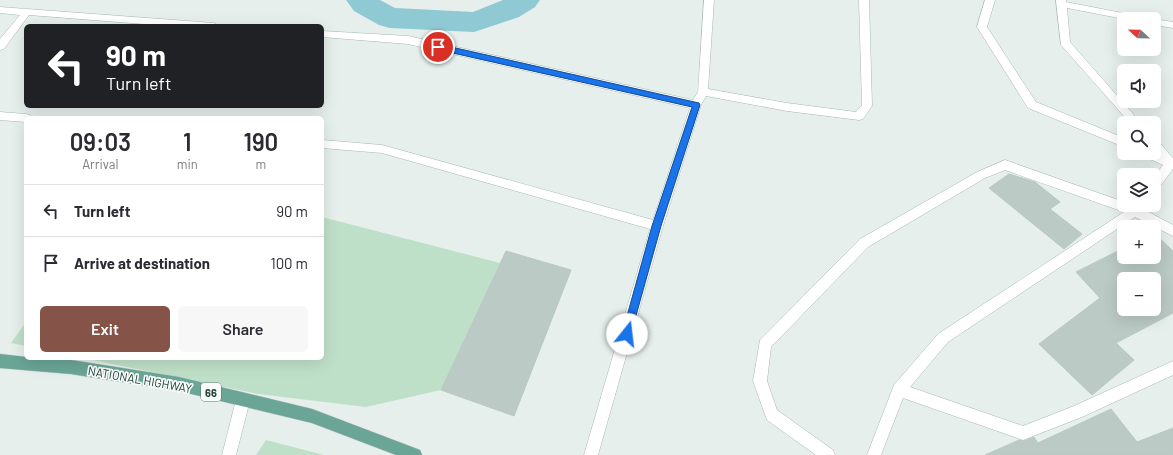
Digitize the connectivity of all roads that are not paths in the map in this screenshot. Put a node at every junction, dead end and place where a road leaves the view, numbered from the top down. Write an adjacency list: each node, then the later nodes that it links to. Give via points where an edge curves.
1 (709, 0): 13 (street)
2 (864, 0): 13 (street, via 867,106 859,116 786,107)
3 (990, 0): 18 (street, via 982,28 1032,105)
4 (1061, 2): 7 (street); 16 (street, via 1065,43)
5 (0, 10): 6 (street)
6 (26, 12): 9 (street); 12 (street)
7 (1117, 14)
8 (1161, 23): 10 (street)
9 (187, 24)
10 (1173, 25)
11 (324, 34): 14 (street, via 408,40)
12 (0, 46)
13 (703, 92): 14 (street)
14 (696, 105): 27 (street)
15 (0, 116): 17 (street)
16 (1130, 116)
17 (24, 118)
18 (1117, 140)
19 (324, 144): 27 (street, via 382,149)
20 (1161, 152): 22 (street)
21 (1161, 159): 22 (street)
22 (1172, 164): 23 (street)
23 (1161, 177)
24 (1117, 201): 36 (street, via 1005,165 981,174 864,243 765,344 760,381 772,415)
25 (1131, 212): 31 (street, via 943,338)
26 (1143, 212): 28 (street)
27 (657, 226): 35 (street)
28 (1173, 231)
29 (0, 361): 32 (main road, NATIONAL HIGHWAY / 66, via 71,367 164,382)
30 (1173, 368): 31 (street, via 1077,412 1022,433)
31 (899, 390): 37 (street)
32 (243, 400): 33 (street); 34 (main road, NATIONAL HIGHWAY / 66, via 312,416)
33 (229, 455)
34 (415, 455)
35 (591, 455)
36 (828, 455)
37 (874, 455)

